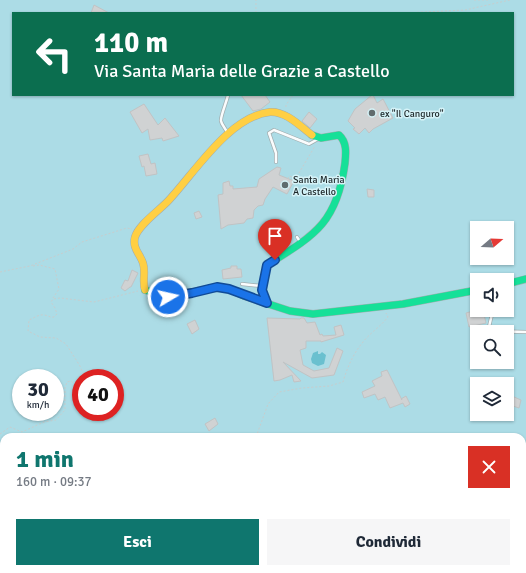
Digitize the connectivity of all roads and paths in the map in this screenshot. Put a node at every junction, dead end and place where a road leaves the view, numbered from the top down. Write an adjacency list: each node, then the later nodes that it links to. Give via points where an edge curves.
1 (256, 0): 6 (path)
2 (474, 0): 3 (path)
3 (489, 0)
4 (506, 0): 5 (path)
5 (509, 0): 7 (path, via 465,10)
6 (256, 12)
7 (425, 12)
8 (228, 96): 11 (lane, via 220,117)
9 (293, 96): 10 (path, via 286,105)
10 (288, 116): 11 (street, via 264,113 245,121); 12 (street, via 314,137)
11 (228, 135): 16 (street)
12 (320, 138): 14 (lane, via 309,144 274,130 269,133 276,153); 22 (street, via 339,135 344,139 346,146 344,173 335,207 318,230 299,240 267,265)
13 (315, 145): 15 (path, via 296,178 289,176)
14 (276, 162)
15 (288, 179)
16 (138, 230): 17 (path, via 127,228 82,242 73,249); 23 (street, via 134,244 144,267)
17 (30, 266): 18 (path); 25 (path, via 39,265 55,269 59,288)
18 (0, 272)
19 (526, 279): 20 (street)
20 (514, 282)
21 (242, 284): 22 (lane)
22 (263, 286): 26 (street)
23 (145, 290): 25 (path, via 94,302); 26 (street, via 168,297 217,287)
24 (470, 291): 27 (street)
25 (52, 299): 30 (path, via 57,314 50,318 38,315 30,320 28,331 40,337 56,338 66,344)
26 (267, 303): 27 (street, via 290,311 313,314)
27 (379, 307): 33 (path, via 388,317 357,349 343,382 279,392 268,404)
28 (491, 317): 29 (lane, via 488,331)
29 (526, 332)
30 (81, 369)
31 (72, 381): 32 (path, via 67,382 65,388 65,410 56,420 44,422 22,432 10,427)
32 (1, 433)
33 (257, 433)

